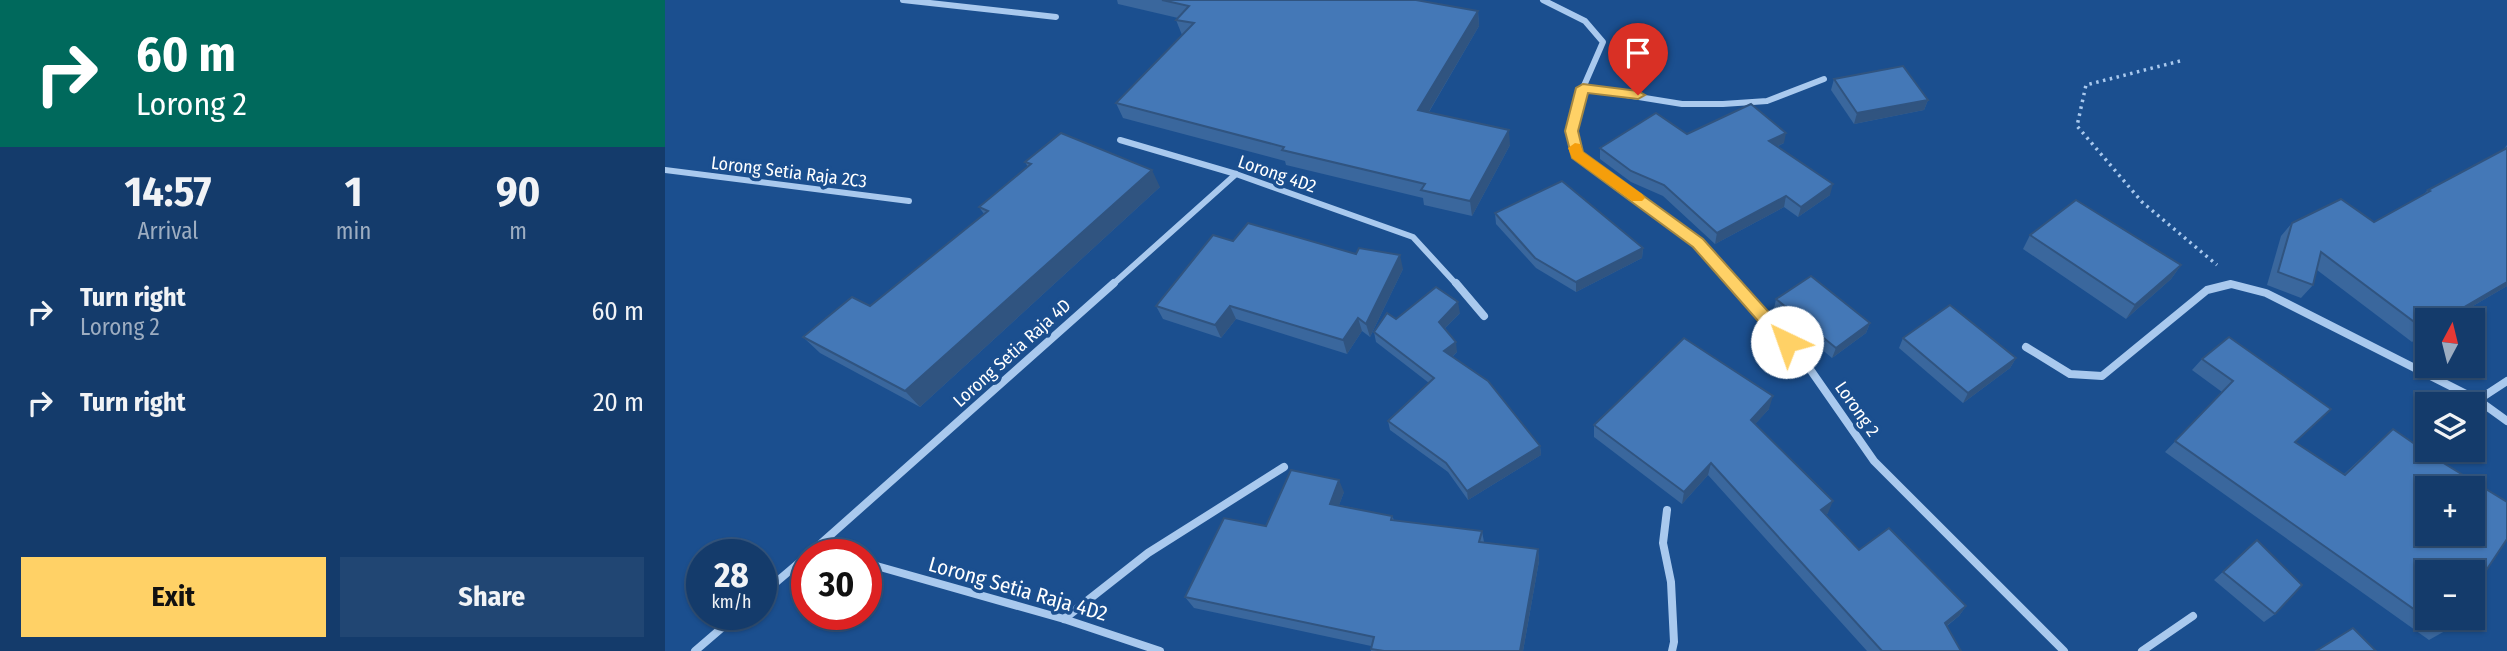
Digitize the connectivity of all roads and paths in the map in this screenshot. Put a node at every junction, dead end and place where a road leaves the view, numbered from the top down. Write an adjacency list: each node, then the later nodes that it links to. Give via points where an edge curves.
1 (903, 0): 3 (street)
2 (1543, 0): 6 (street, Lorong 2, via 1596,29 1603,42)
3 (1056, 17)
4 (2180, 61): 11 (path, via 2086,85 2077,126 2142,202)
5 (1824, 79): 6 (street, via 1767,102 1723,104 1682,104)
6 (1583, 88): 31 (street, Lorong 2, via 1572,131 1577,155 1698,243 1805,362 1874,461)
7 (1120, 140): 9 (street, Lorong 4D2)
8 (665, 170): 10 (street, Lorong Setia Raja 2C3)
9 (1236, 174): 12 (street, Lorong 4D2, via 1413,237); 21 (street, Lorong Setia Raja 4D)
10 (909, 201)
11 (2221, 268)
12 (1484, 316)
13 (2026, 347): 15 (street, via 2065,374 2085,379 2102,376 2207,290 2231,284 2266,293)
14 (2507, 381): 16 (street)
15 (2460, 392)
16 (2485, 396)
17 (2485, 406): 18 (street)
18 (2507, 421)
19 (1284, 467): 26 (street, via 1148,553)
20 (1667, 510): 30 (street, via 1663,543 1671,582)
21 (826, 539)
22 (882, 568): 26 (street, Lorong Setia Raja 4D2)
23 (791, 569): 24 (street, Lorong Setia Raja 4D)
24 (777, 581)
25 (2193, 616): 32 (street)
26 (1064, 619): 29 (street, Lorong Setia Raja 4D2)
27 (719, 630): 28 (street)
28 (695, 651)
29 (1160, 651)
30 (1672, 651)
31 (2064, 651)
32 (2142, 651)

